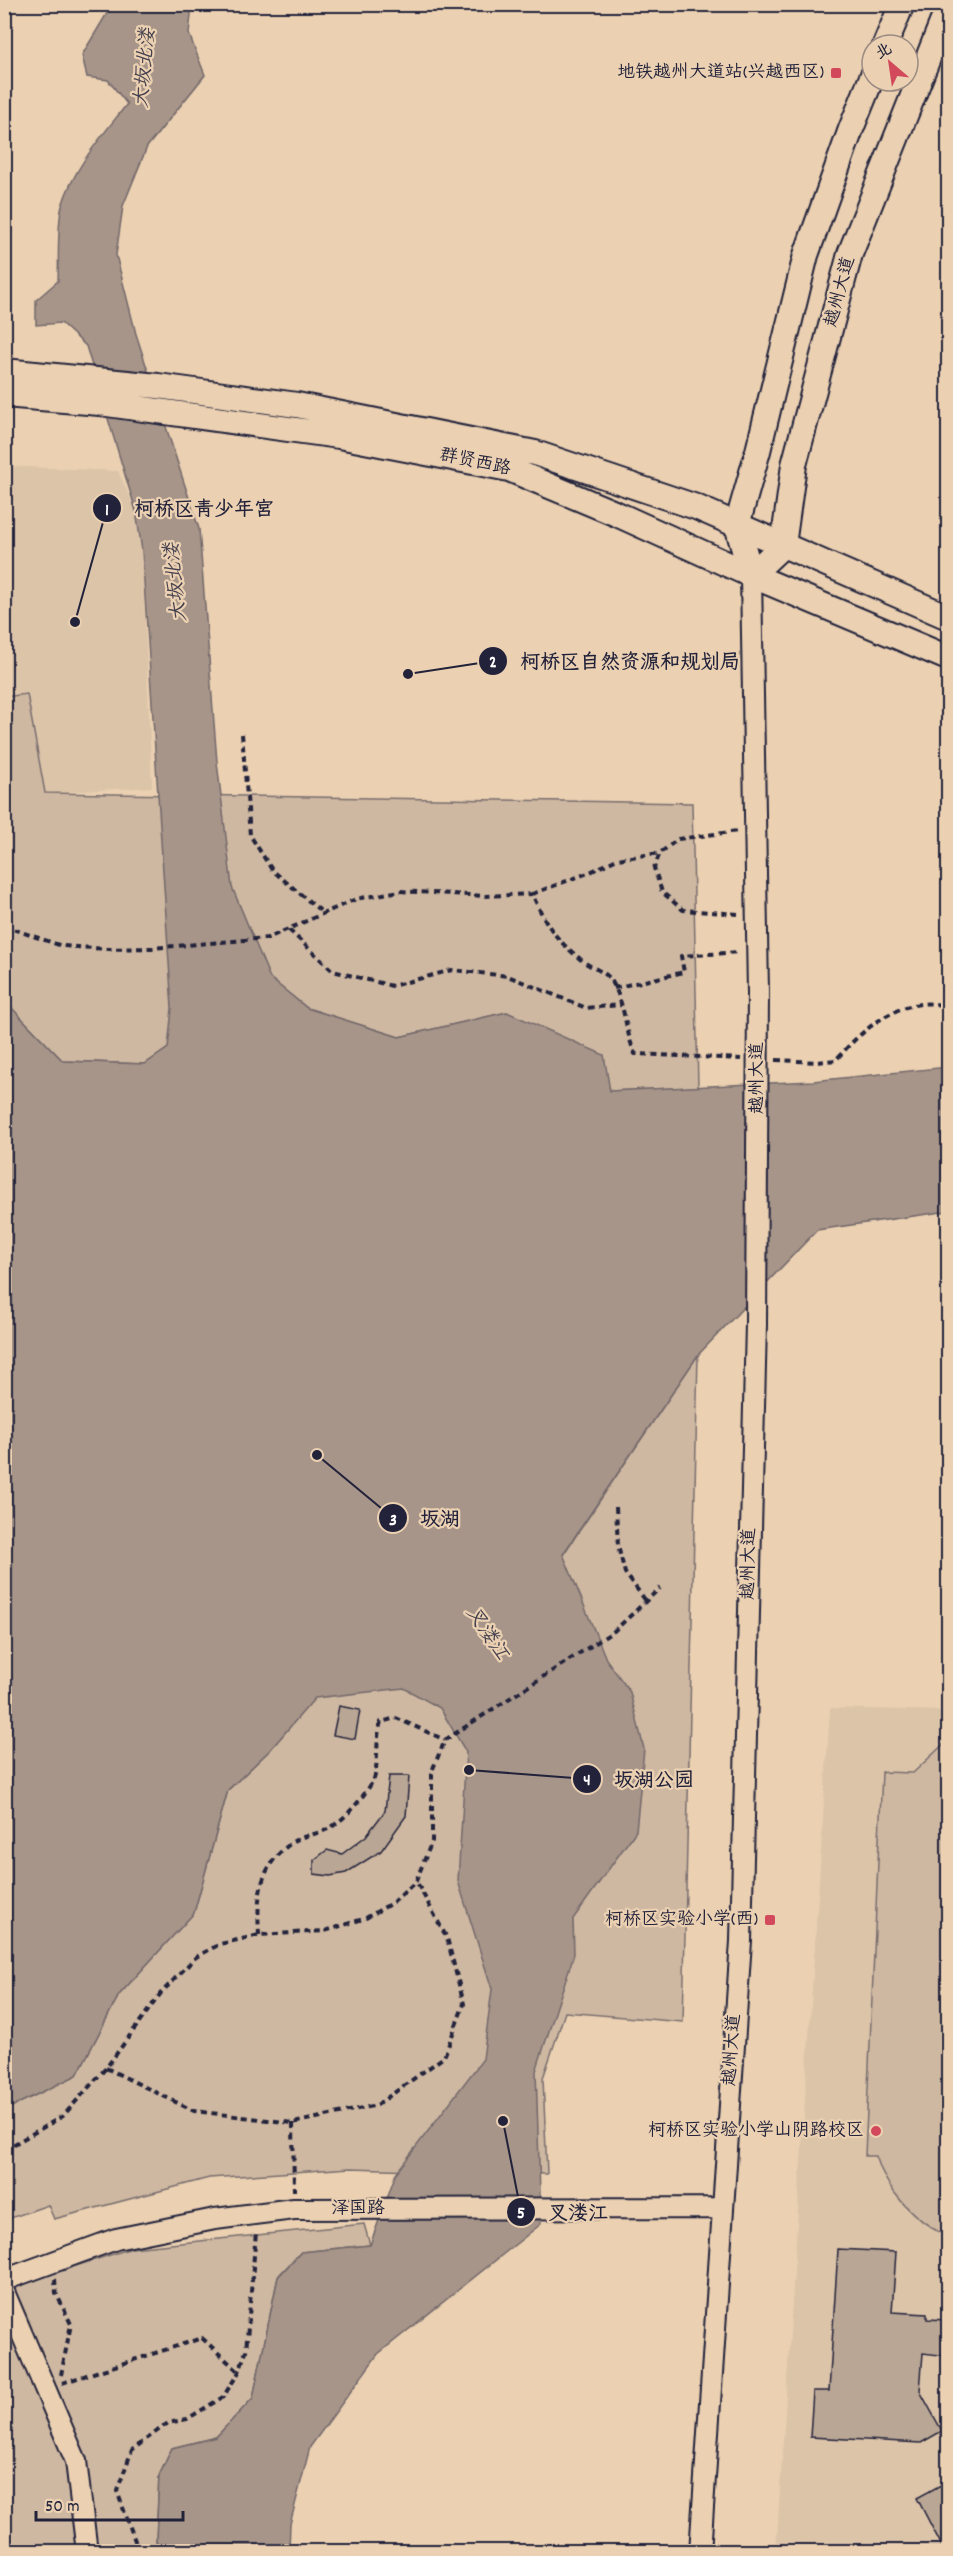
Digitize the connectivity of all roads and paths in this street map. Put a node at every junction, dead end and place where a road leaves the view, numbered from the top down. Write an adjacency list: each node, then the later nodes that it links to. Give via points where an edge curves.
1 (902, 4): 3 (main road)
2 (946, 20): 8 (main road, 越州大道, via 850,254 794,465)
3 (890, 33)
4 (866, 93): 7 (main road, via 806,255)
5 (4, 371): 7 (main road, 群贤西路, via 297,405 535,453 696,507)
6 (4, 395): 9 (main road, 群贤西路, via 100,403 339,436 509,469)
7 (737, 525): 8 (main road, 群贤西路); 9 (main road, 越州大道)
8 (783, 545): 9 (main road); 10 (main road, 群贤西路)
9 (751, 575): 11 (main road, 群贤西路); 13 (street, 越州大道)
10 (948, 617)
11 (948, 658)
12 (242, 734): 16 (path, via 250,835 272,870)
13 (755, 829): 14 (path, via 678,839); 17 (street, 越州大道)
14 (660, 853): 15 (path, via 617,859); 17 (path, via 654,868 662,892 683,910)
15 (532, 894): 16 (path, via 485,896 400,891 356,899); 21 (path, via 560,944 610,978)
16 (323, 913): 19 (path)
17 (757, 915): 20 (street, 越州大道)
18 (4, 926): 19 (path, via 62,946 108,949 268,938)
19 (289, 930): 22 (path, via 333,971 392,986 452,970 508,976 586,1008)
20 (757, 951): 21 (path, via 681,956 684,972); 35 (street, 越州大道, bridge, via 756,1324 741,1941)
21 (614, 988): 22 (path)
22 (621, 1005): 24 (path, via 635,1054)
23 (948, 1008): 25 (path, via 937,1003 899,1010 856,1036 836,1060)
24 (750, 1059)
25 (772, 1060)
26 (616, 1507): 28 (path, via 618,1546 625,1573)
27 (660, 1588): 28 (path)
28 (646, 1601): 29 (path, via 614,1631)
29 (445, 1740): 30 (path, via 432,1771 432,1841); 31 (path, via 396,1718 381,1722 375,1778 356,1805 332,1827 295,1841 275,1859 262,1880 257,1900)
30 (416, 1881): 31 (path, via 395,1901 366,1918 325,1931); 33 (path, via 447,1938 464,2004 444,2057 377,2105)
31 (259, 1935): 32 (path, via 220,1944 196,1957 161,1993)
32 (106, 2068): 33 (path, via 194,2111); 34 (path, via 63,2116)
33 (293, 2123): 36 (path)
34 (4, 2150)
35 (721, 2208): 36 (street, 泽国路); 44 (street, 越州大道)
36 (294, 2209): 37 (street, 泽国路)
37 (258, 2213): 38 (street, 泽国路, via 116,2239); 41 (path, via 246,2352)
38 (55, 2261): 39 (street, 泽国路); 41 (path, via 56,2293 71,2324 58,2384 202,2338)
39 (4, 2280)
40 (4, 2292): 42 (street, via 76,2461)
41 (239, 2372): 43 (path, via 223,2397 187,2419 168,2423 132,2450 117,2491)
42 (87, 2552)
43 (139, 2552)
44 (700, 2552)

